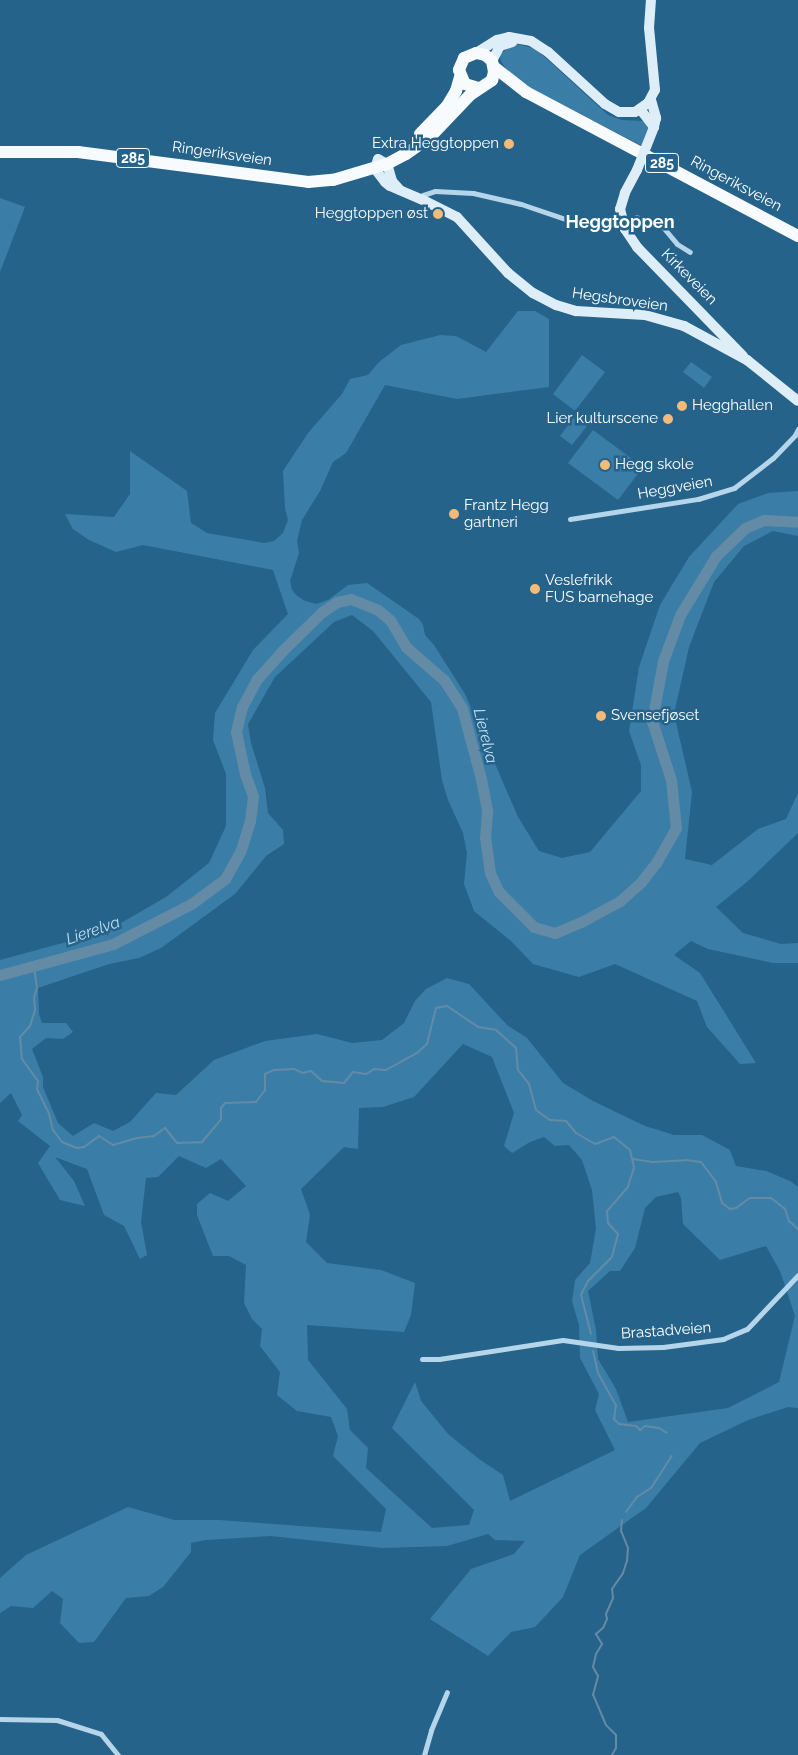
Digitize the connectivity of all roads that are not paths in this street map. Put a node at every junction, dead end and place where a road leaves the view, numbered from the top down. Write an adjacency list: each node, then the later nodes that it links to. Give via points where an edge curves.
1 (651, 0): 8 (street, via 650,28 656,82)
2 (520, 39): 3 (street, via 516,36 501,39); 4 (street, via 500,46); 9 (street, via 541,47 612,109 626,113)
3 (476, 53): 4 (main road, 285, via 485,55); 5 (main road, 285, via 468,55 462,62)
4 (493, 64): 6 (main road, 285, via 494,76); 7 (main road, Ringeriksveien / 285)
5 (460, 77): 6 (main road, 285, via 467,85); 12 (main road, Ringeriksveien / 285, via 454,95 430,125)
6 (483, 86): 7 (main road, Ringeriksveien / 285); 12 (main road, Ringeriksveien / 285, via 430,137 406,154)
7 (526, 92): 16 (main road, Ringeriksveien / 285)
8 (651, 100): 9 (street); 10 (street, via 656,118)
9 (640, 109): 10 (street)
10 (654, 127): 15 (street, bridge, via 622,201)
11 (0, 152): 12 (main road, Ringeriksveien / 285, via 78,152 289,179)
12 (380, 164): 13 (street, Hegsbroveien, via 385,182)
13 (421, 199): 15 (street, via 435,190 473,192 580,224); 18 (street, Hegsbroveien, via 456,218 508,273 540,298 576,311 645,315 670,321)
14 (636, 218): 17 (street, via 662,226 677,244)
15 (622, 219): 18 (street, Kirkeveien, via 637,246)
16 (798, 236)
17 (690, 252)
18 (747, 360): 19 (street, Hegsbroveien)
19 (797, 402)
20 (798, 429): 21 (street, Heggveien)
21 (796, 435): 22 (street, Heggveien, via 734,488 698,499)
22 (570, 519)
23 (798, 1275): 24 (street, Brastadveien, via 747,1329 716,1341 618,1348 563,1340)
24 (422, 1359)
25 (447, 1692): 28 (street)
26 (0, 1719): 27 (street, via 57,1720 101,1734)
27 (118, 1755)
28 (424, 1755)

